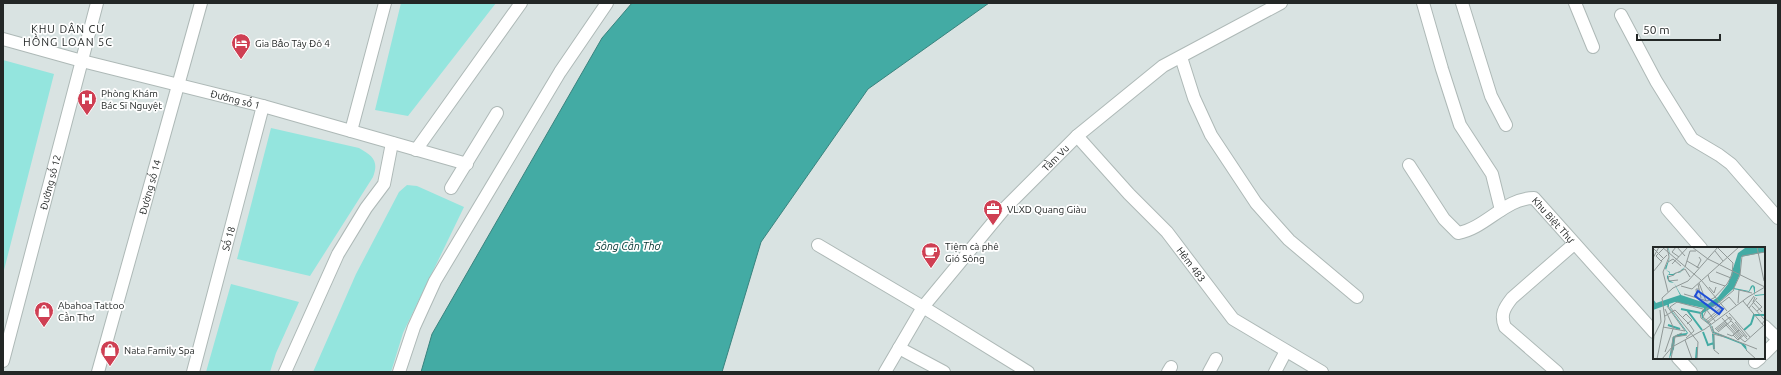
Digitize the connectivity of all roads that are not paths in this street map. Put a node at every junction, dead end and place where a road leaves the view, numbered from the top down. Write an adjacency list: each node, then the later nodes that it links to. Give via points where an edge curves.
1 (97, 3): 14 (street, Đường số 12)
2 (201, 3): 15 (street, Đường số 14)
3 (385, 3): 19 (street)
4 (521, 3): 22 (street)
5 (607, 3): 46 (street, via 560,72 434,281 414,327)
6 (1281, 3): 13 (street, Tầm Vu)
7 (1423, 3): 27 (street, via 1460,125 1492,174)
8 (1462, 3): 18 (street, via 1491,96)
9 (1575, 3): 12 (street)
10 (1621, 15): 28 (street, via 1656,81 1692,139 1731,164)
11 (3, 39): 14 (street, Đường số 1)
12 (1593, 48)
13 (1181, 57): 20 (street, Tầm Vu, via 1163,66); 32 (street, via 1194,98 1211,135 1256,203 1289,240)
14 (82, 61): 15 (street, Đường số 1); 42 (street, Đường số 12)
15 (179, 85): 16 (street, Đường số 1); 43 (street, Đường số 14)
16 (263, 106): 19 (street, Đường số 1); 44 (street, Số 18)
17 (497, 112): 23 (street)
18 (1506, 125)
19 (351, 131): 21 (street, Đường số 1)
20 (1077, 136): 33 (street, Tầm Vu, via 1005,208); 38 (street, Hẻm 483, via 1167,232 1233,319)
21 (392, 143): 22 (street, Đường số 1); 45 (street, via 384,184 338,254)
22 (416, 150): 23 (street, Đường số 1)
23 (466, 164): 25 (street)
24 (1409, 165): 27 (street, Khu Biệt Thự, via 1444,219 1458,233 1474,227)
25 (451, 188)
26 (1667, 208): 31 (street)
27 (1501, 210): 29 (street, Khu Biệt Thự, via 1520,199 1534,198)
28 (1778, 218)
29 (1574, 244): 35 (street, Khu Biệt Thự); 53 (street, via 1512,298 1505,307 1502,319 1505,327)
30 (818, 245): 33 (street)
31 (1700, 247)
32 (1356, 297)
33 (923, 307): 37 (street, Tầm Vu); 49 (street)
34 (1765, 327): 36 (street)
35 (1653, 331)
36 (1778, 340): 39 (street)
37 (899, 348): 47 (street, Tầm Vu); 48 (street)
38 (1286, 351): 51 (street); 52 (street, Hẻm 483)
39 (1765, 353)
40 (1216, 358): 50 (street)
41 (1679, 359): 54 (street)
42 (3, 361)
43 (98, 372)
44 (193, 372)
45 (284, 372)
46 (400, 372)
47 (885, 372)
48 (944, 372)
49 (1028, 372)
50 (1209, 372)
51 (1275, 372)
52 (1322, 372)
53 (1557, 372)
54 (1690, 372)

